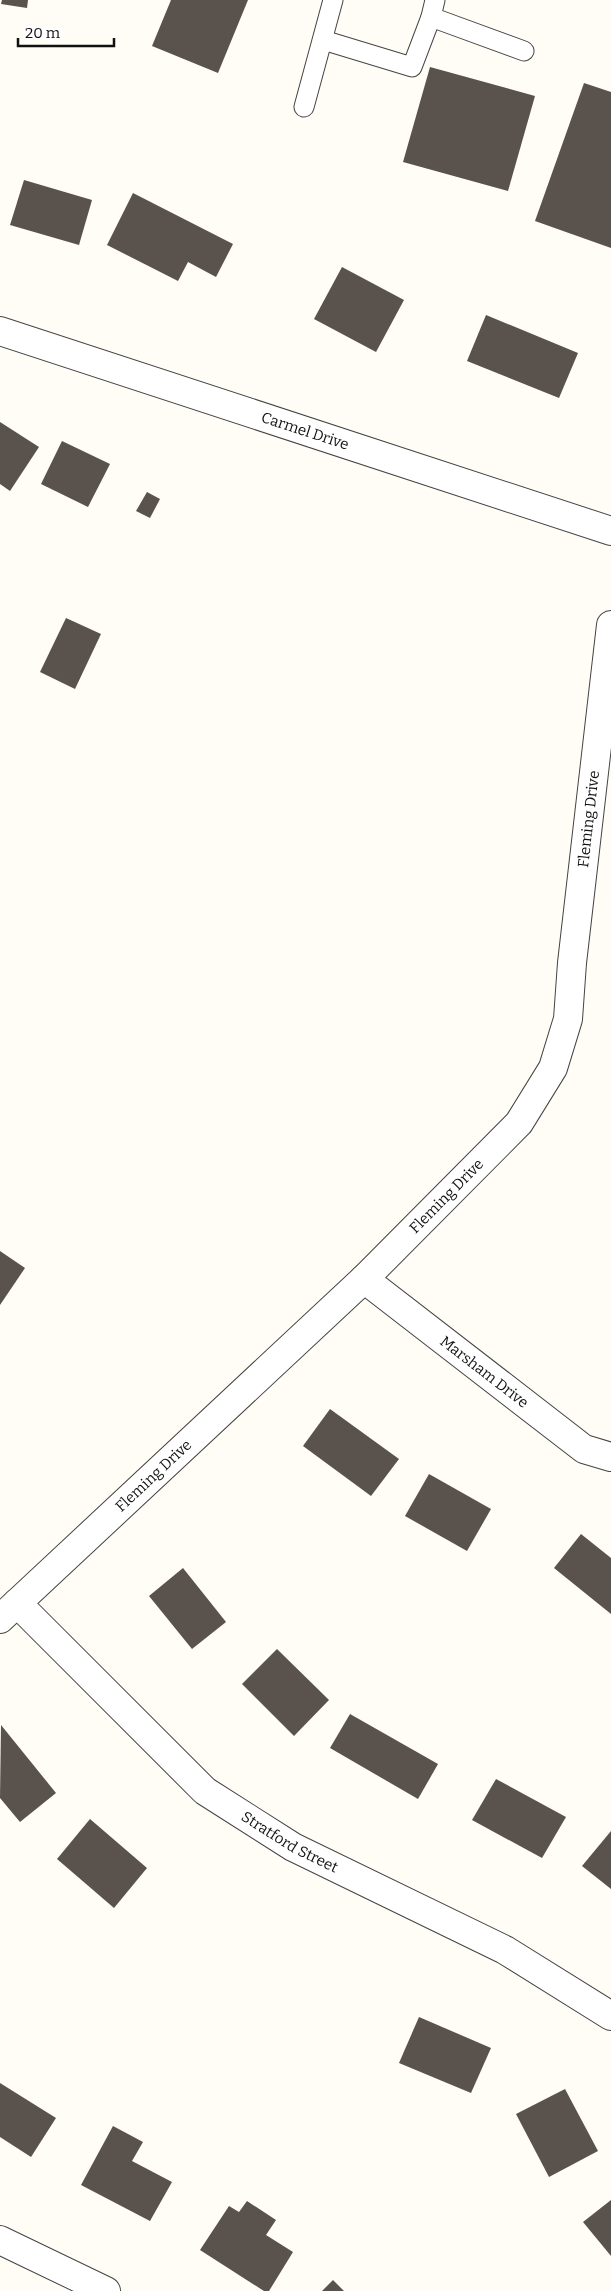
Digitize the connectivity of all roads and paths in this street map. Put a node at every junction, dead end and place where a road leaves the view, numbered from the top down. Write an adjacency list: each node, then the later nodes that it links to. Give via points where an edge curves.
1 (333, 0): 3 (lane)
2 (433, 8): 3 (lane, via 412,67); 4 (lane)
3 (323, 40): 5 (lane)
4 (524, 51)
5 (304, 107)
6 (0, 331): 7 (street, Carmel Drive)
7 (611, 531)
8 (611, 625): 9 (street, Fleming Drive, via 568,1019 553,1068 519,1123)
9 (364, 1278): 10 (street, Marsham Drive, via 584,1449); 11 (street, Fleming Drive)
10 (611, 1457)
11 (9, 1611): 12 (street, Stratford Street, via 205,1791 293,1847 505,1950)
12 (611, 2016)
13 (0, 2240): 14 (street)
14 (106, 2291)

